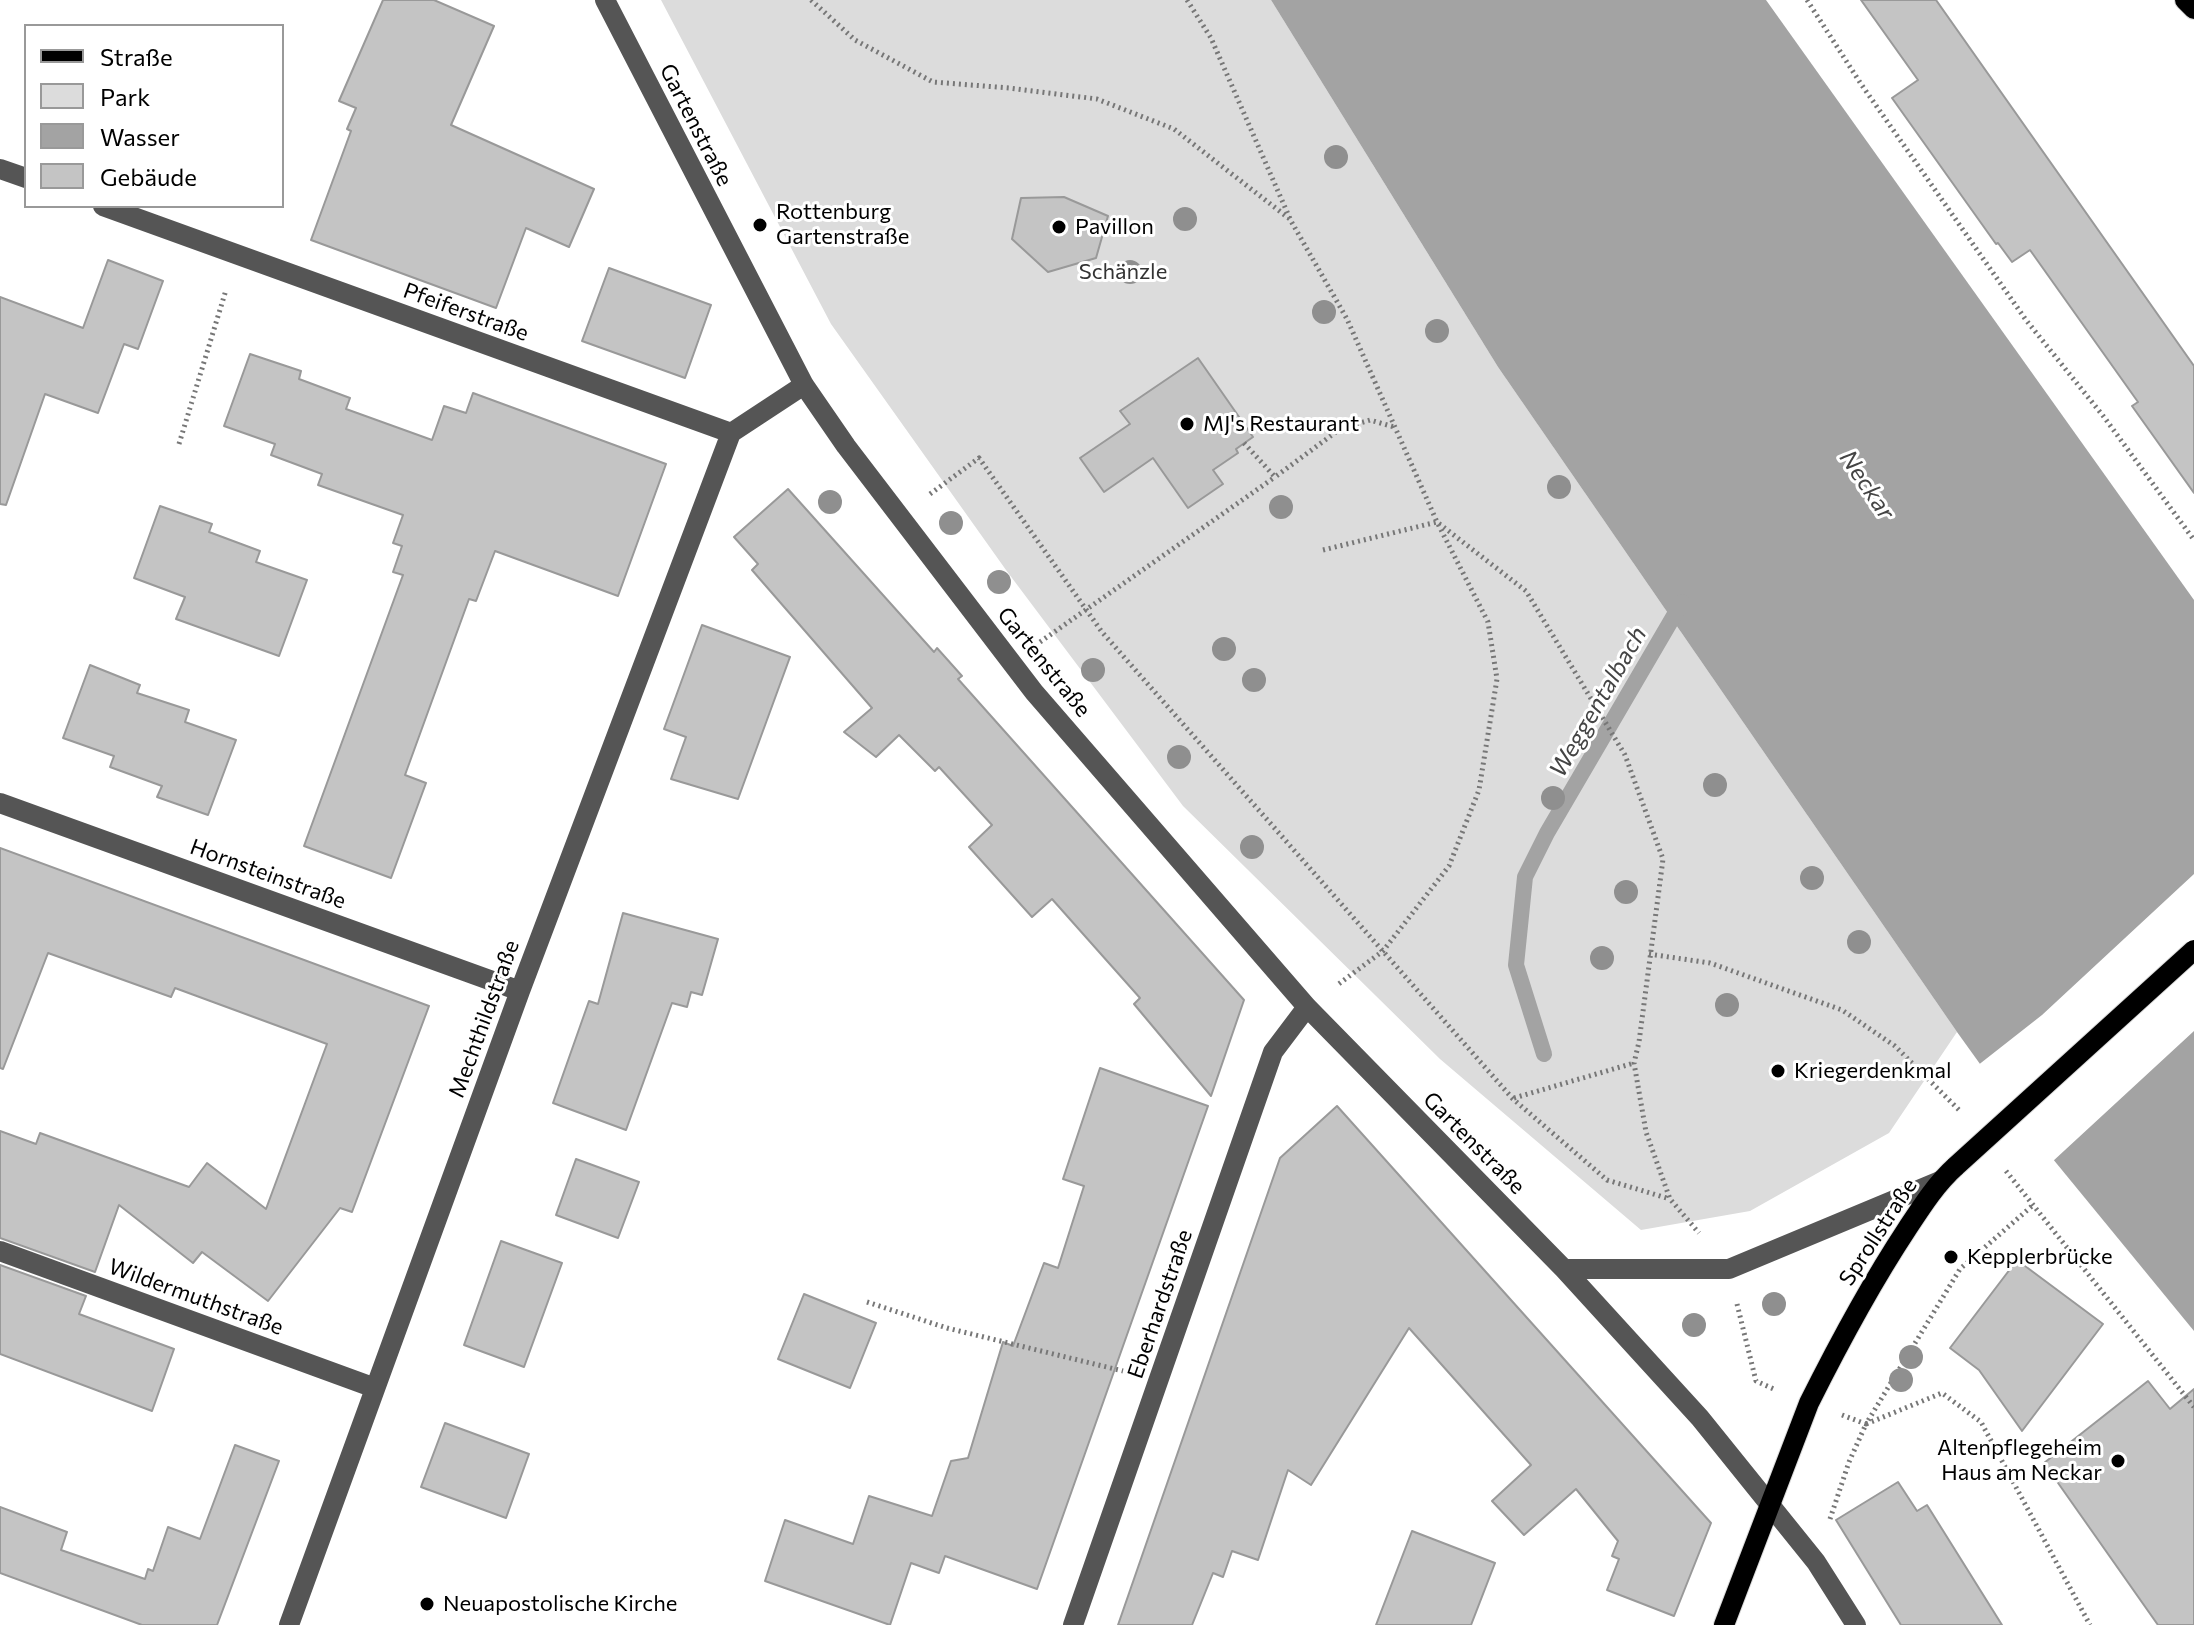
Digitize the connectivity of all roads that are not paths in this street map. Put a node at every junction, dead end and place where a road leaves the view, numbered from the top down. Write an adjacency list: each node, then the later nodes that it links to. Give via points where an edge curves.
1 (605, 0): 7 (street, Gartenstraße)
2 (2185, 0): 3 (main road)
3 (2194, 9)
4 (0, 169): 5 (street)
5 (24, 177)
6 (108, 208): 8 (street, Pfeiferstraße)
7 (804, 385): 8 (street); 12 (street, Gartenstraße, via 1044,704)
8 (731, 433): 11 (street, Mechthildstraße)
9 (0, 803): 11 (street, Hornsteinstraße)
10 (2194, 950): 13 (main road, Sprollstraße, bridge)
11 (520, 991): 16 (street, Mechthildstraße)
12 (1307, 1007): 15 (street, Gartenstraße); 19 (street, Eberhardstraße, via 1273,1052)
13 (1940, 1181): 15 (street, via 1729,1269); 17 (main road, Sprollstraße, via 1868,1288 1809,1403)
14 (0, 1251): 16 (street, Wildermuthstraße)
15 (1564, 1269): 17 (street, Gartenstraße, via 1700,1418)
16 (375, 1388): 18 (street, Mechthildstraße)
17 (1770, 1505): 20 (main road, Sprollstraße); 21 (street, Gartenstraße, via 1816,1562)
18 (289, 1625)
19 (1073, 1625)
20 (1724, 1625)
21 (1856, 1625)

